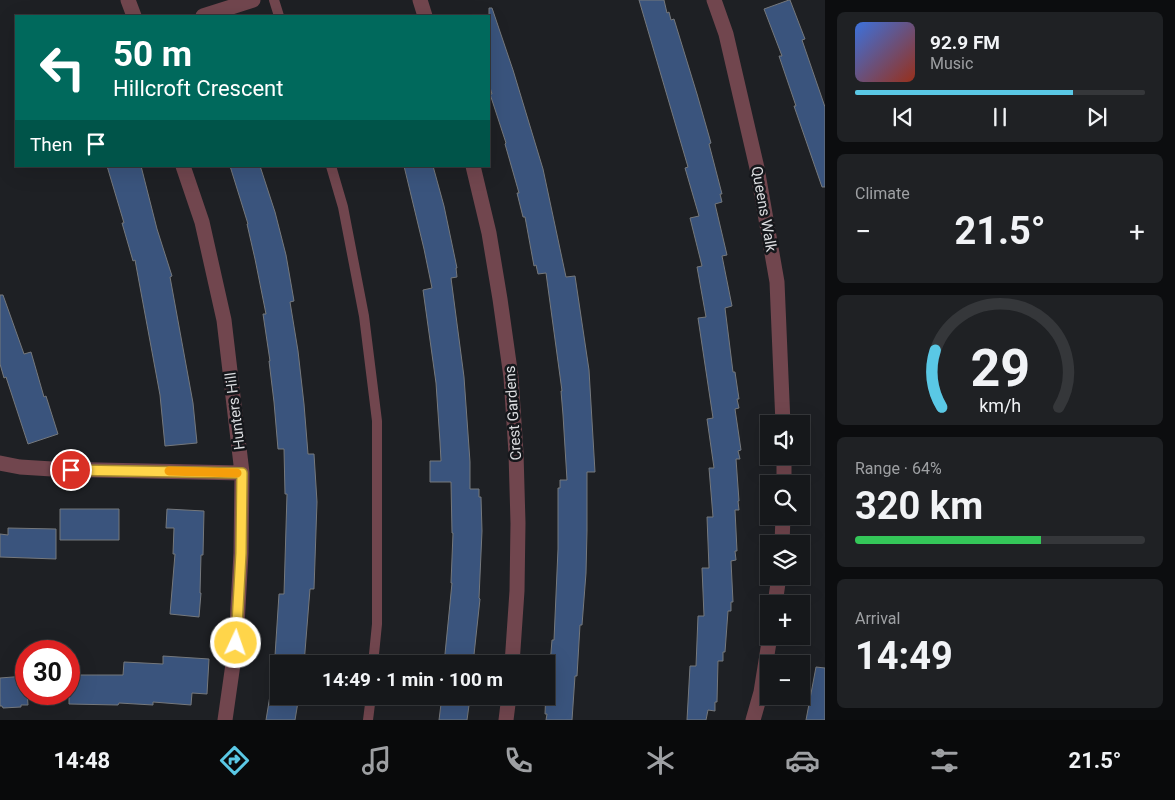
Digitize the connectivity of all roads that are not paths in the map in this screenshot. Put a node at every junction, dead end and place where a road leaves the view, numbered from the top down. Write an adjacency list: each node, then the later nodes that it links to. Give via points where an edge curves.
1 (128, 0): 6 (street)
2 (253, 0): 7 (street)
3 (274, 0): 8 (lane)
4 (420, 0): 9 (street)
5 (714, 0): 13 (street, Queens Walk, via 726,34 758,168 777,282)
6 (134, 15)
7 (206, 15)
8 (280, 15)
9 (425, 15)
10 (183, 167): 15 (street, Hunters Hill, via 202,222 224,320)
11 (332, 167): 17 (lane, via 362,307 377,421)
12 (473, 167): 18 (street, Crest Gardens, via 489,233 512,377 518,523)
13 (783, 415)
14 (0, 463): 15 (street, via 52,469)
15 (242, 473): 21 (street, Hunters Hill, via 236,643)
16 (769, 645): 24 (street, via 762,692)
17 (375, 655)
18 (513, 655)
19 (369, 705): 22 (lane)
20 (508, 705): 23 (street)
21 (225, 720)
22 (368, 720)
23 (506, 720)
24 (752, 720)

